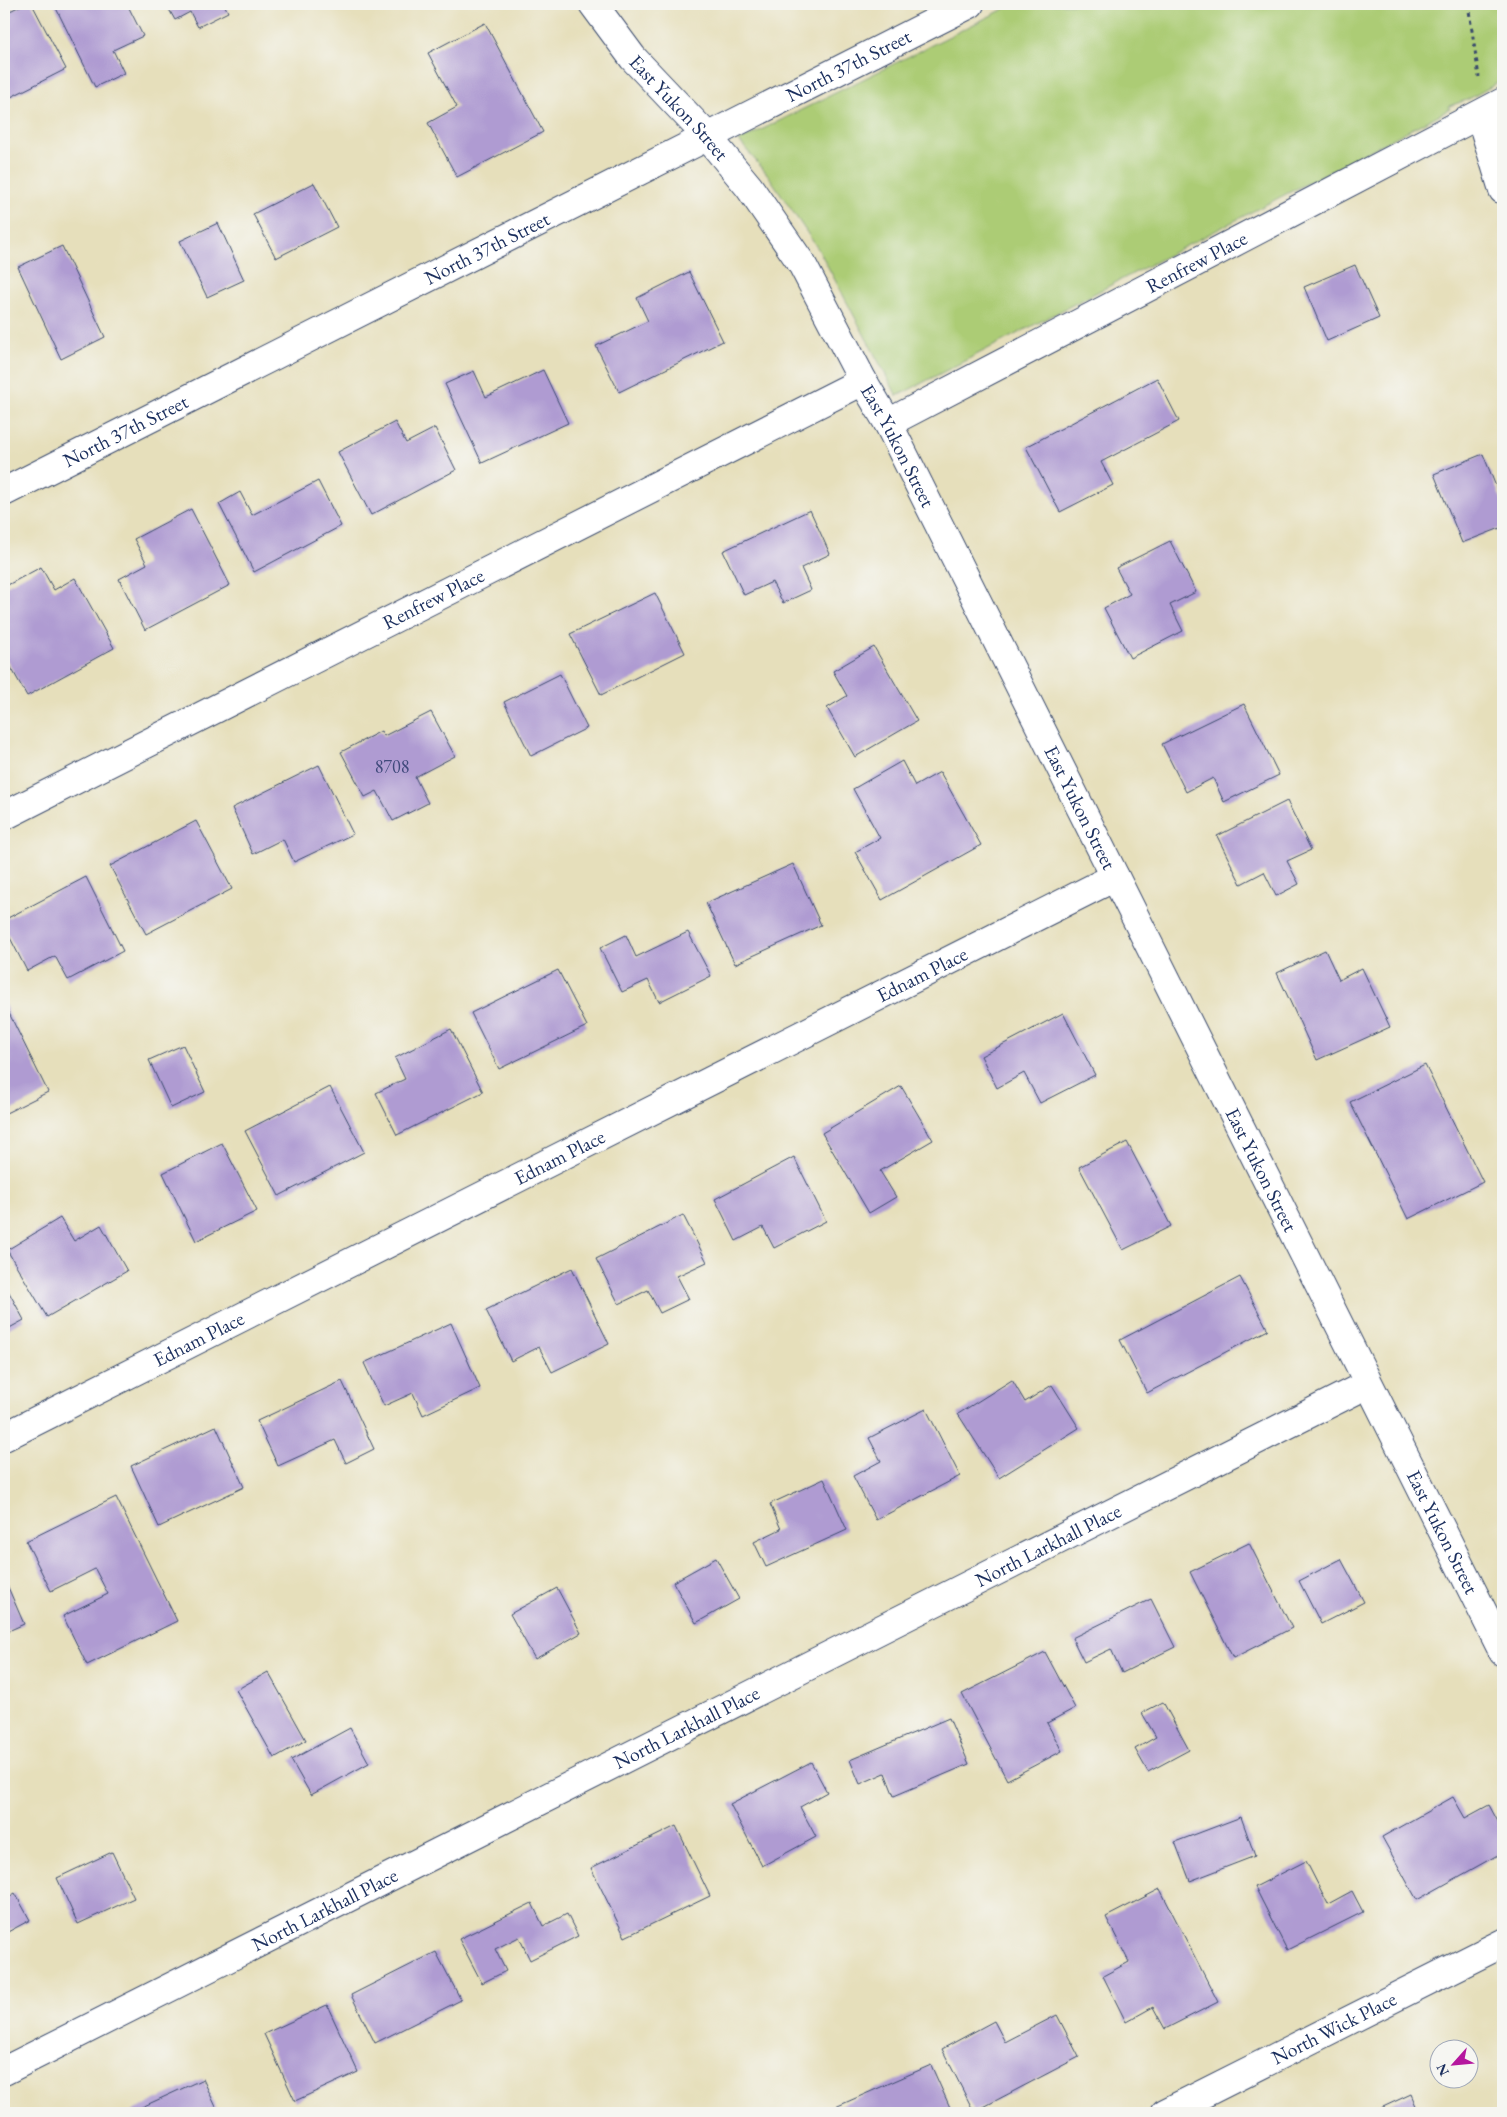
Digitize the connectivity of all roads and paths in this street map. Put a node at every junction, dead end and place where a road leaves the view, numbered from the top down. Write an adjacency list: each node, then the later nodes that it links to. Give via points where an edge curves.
1 (593, 4): 5 (street, East Yukon Street, via 633,58)
2 (970, 4): 5 (street, North 37th Street)
3 (1468, 4): 4 (path, via 1479,77)
4 (1492, 108): 6 (street); 8 (street, Renfrew Place)
5 (706, 135): 7 (street, East Yukon Street, via 749,186 802,264); 9 (street, North 37th Street)
6 (1503, 190)
7 (863, 381): 8 (street, East Yukon Street); 10 (street, Renfrew Place)
8 (888, 423): 11 (street, East Yukon Street)
9 (4, 492)
10 (4, 816)
11 (1115, 877): 12 (street, East Yukon Street); 13 (street, Ednam Place)
12 (1368, 1384): 14 (street, East Yukon Street); 16 (street, North Larkhall Place)
13 (4, 1437)
14 (1503, 1652)
15 (1503, 1943): 17 (street, North Wick Place)
16 (4, 2071)
17 (1165, 2113)

